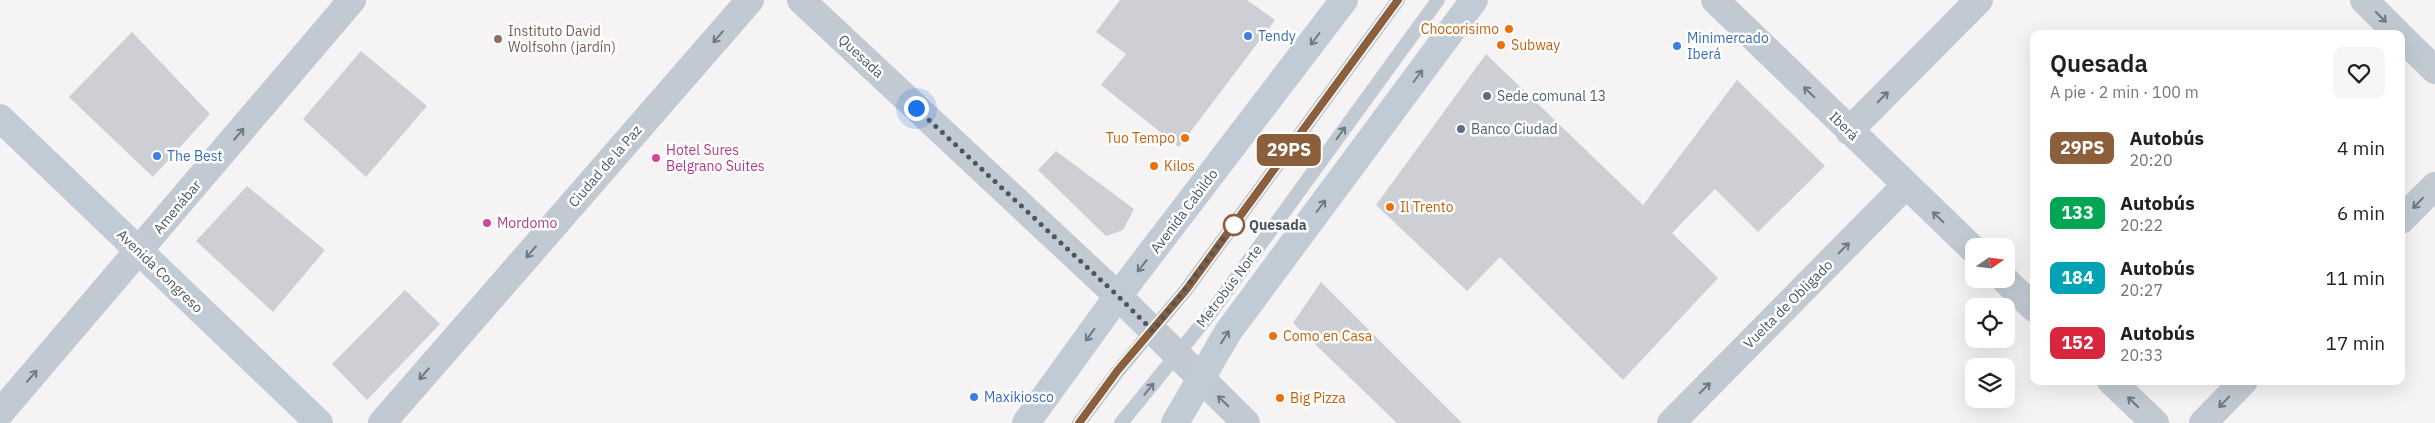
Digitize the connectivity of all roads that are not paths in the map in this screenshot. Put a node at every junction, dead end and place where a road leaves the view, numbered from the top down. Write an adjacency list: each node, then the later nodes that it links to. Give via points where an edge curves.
1 (352, 0): 20 (street, Amenábar, one-way to 1)
2 (750, 0): 31 (street, Ciudad de la Paz, one-way to 31)
3 (801, 0): 22 (street, Quesada)
4 (1344, 0): 22 (main road, Avenida Cabildo, one-way to 22)
5 (1398, 0): 24 (lane, via 1191,284)
6 (1438, 0): 25 (lane, Metrobús Norte, one-way to 6)
7 (1474, 0): 26 (main road, one-way to 7, via 1228,332)
8 (1715, 0): 15 (street, Iberá, one-way to 8)
9 (1979, 0): 15 (street, one-way to 9)
10 (2364, 0): 11 (street, one-way to 11)
11 (2394, 30)
12 (2405, 41): 13 (street)
13 (2435, 70)
14 (0, 118): 20 (main road, Avenida Congreso)
15 (1849, 131): 16 (street, Iberá)
16 (1906, 185): 19 (street, Iberá, one-way to 16); 37 (street, Vuelta de Obligado, one-way to 16)
17 (2435, 186): 18 (street, one-way to 18)
18 (2405, 216)
19 (1965, 241)
20 (140, 251): 29 (street, Amenábar, one-way to 20); 30 (main road, Avenida Congreso)
21 (2013, 288): 23 (street)
22 (1118, 296): 24 (street, Quesada); 32 (main road, Avenida Cabildo, one-way to 32)
23 (2030, 304)
24 (1153, 331): 25 (street, Quesada); 33 (lane, via 1118,370)
25 (1177, 355): 26 (street, Quesada); 34 (lane, Metrobús Norte, one-way to 25)
26 (1200, 379): 35 (main road); 36 (street, Quesada, one-way to 26)
27 (2115, 385): 38 (street, one-way to 27)
28 (2240, 385): 39 (street, one-way to 39)
29 (0, 413)
30 (320, 423)
31 (382, 423)
32 (1026, 423)
33 (1079, 423)
34 (1121, 423)
35 (1174, 423)
36 (1246, 423)
37 (1671, 423)
38 (2155, 423)
39 (2204, 423)

